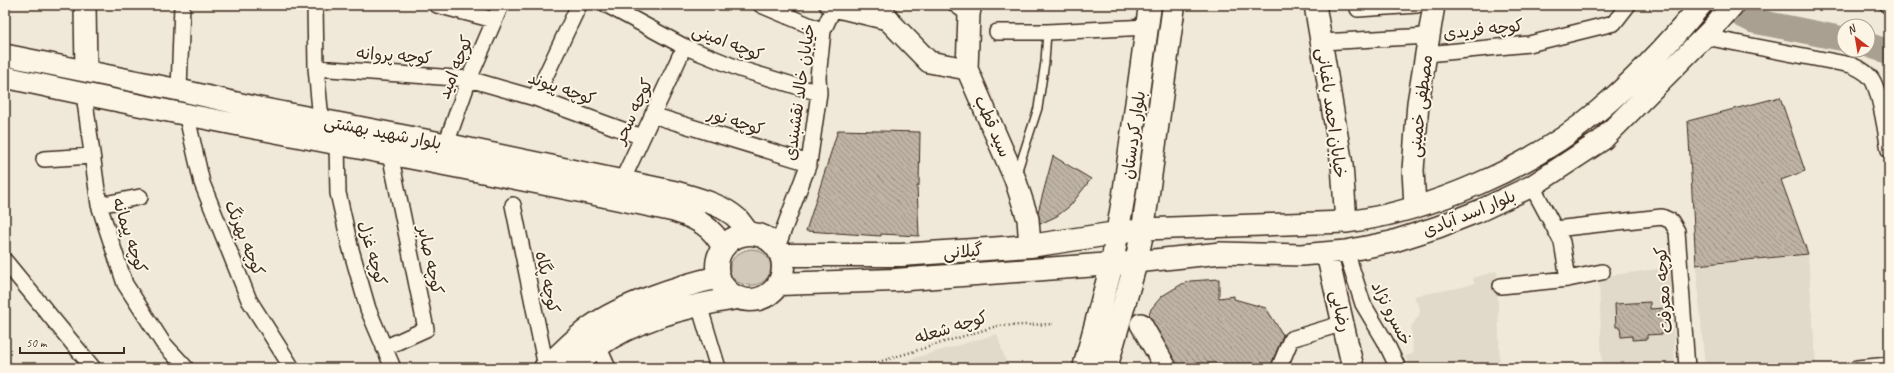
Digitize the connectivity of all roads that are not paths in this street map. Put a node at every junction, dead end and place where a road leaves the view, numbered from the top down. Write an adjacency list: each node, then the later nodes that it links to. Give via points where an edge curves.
1 (86, 5): 34 (main road)
2 (182, 5): 37 (street)
3 (315, 5): 32 (street)
4 (437, 5): 21 (street)
5 (500, 5): 21 (street, کوچه امید)
6 (579, 5): 40 (street)
7 (607, 5): 38 (street, کوچه امینی, via 683,46 740,69)
8 (761, 5): 24 (street)
9 (879, 5): 22 (main road)
10 (1150, 5): 23 (main road, بلوار کردستان)
11 (1174, 5): 60 (main road, بلوار کردستان)
12 (1315, 5): 28 (main road, خیابان احمد باغبانی)
13 (1417, 5): 19 (street)
14 (1434, 5): 29 (main road, مصطفی خمینی)
15 (1628, 5): 29 (street, کوچه فریدی, via 1614,23 1529,44)
16 (1733, 5): 27 (main road, بلوار اسد آبادی)
17 (830, 7): 22 (street); 24 (street, خیابان خالد نقشبندی)
18 (965, 8): 33 (main road, سید قطب)
19 (1358, 9)
20 (1697, 10): 58 (main road, بلوار اسد آبادی, via 1641,71 1603,107 1559,140 1491,177)
21 (494, 20): 36 (street, کوچه امید)
22 (891, 23): 33 (main road, via 930,62)
23 (1148, 27): 26 (street); 62 (main road, بلوار کردستان)
24 (823, 31): 38 (street, خیابان خالد نقشبندی)
25 (997, 32): 26 (street)
26 (1047, 32): 52 (lane, via 1038,108)
27 (1708, 34): 47 (street, via 1851,65 1863,70 1871,78 1881,106); 54 (main road, بلوار اسد آبادی, via 1602,140)
28 (1322, 42): 29 (street, کوچه فریدی); 59 (main road, خیابان احمد باغبانی, via 1342,166)
29 (1428, 45): 58 (main road, مصطفی خمینی, via 1418,103 1413,170)
30 (5, 54): 34 (main road, بلوار شهید بهشتی)
31 (680, 56): 42 (street, کوچه سحر)
32 (316, 68): 36 (street, کوچه پروانه); 43 (street)
33 (967, 69): 52 (main road, سید قطب)
34 (86, 70): 37 (main road, بلوار شهید بهشتی)
35 (5, 77): 39 (main road, بلوار شهید بهشتی)
36 (469, 79): 40 (street, کوچه پیوند); 46 (street, کوچه امید)
37 (179, 90): 43 (main road, بلوار شهید بهشتی)
38 (819, 93): 51 (street, خیابان خالد نقشبندی)
39 (84, 94): 41 (main road, بلوار شهید بهشتی); 49 (street, کوچه پیمانه)
40 (535, 98): 44 (street, کوچه پیوند)
41 (186, 113): 45 (main road, بلوار شهید بهشتی, via 251,128); 85 (street, کوچه بهرنگ, via 202,183 249,300)
42 (652, 114): 44 (street, کوچه سحر); 51 (street, کوچه نور)
43 (321, 120): 46 (main road, بلوار شهید بهشتی)
44 (642, 137): 53 (street, کوچه سحر)
45 (337, 143): 48 (main road, بلوار شهید بهشتی); 81 (street, کوچه غزل, via 338,193 350,246 368,309)
46 (446, 144): 53 (main road, بلوار شهید بهشتی)
47 (1889, 150)
48 (390, 154): 65 (main road, بلوار شهید بهشتی, via 674,211 702,224 717,237); 81 (street, کوچه صابر, via 426,329)
49 (92, 156): 50 (street); 56 (street, کوچه پیمانه)
50 (44, 159)
51 (809, 163): 66 (street, خیابان خالد نقشبندی)
52 (1016, 178): 64 (main road, سید قطب, via 1028,219)
53 (622, 181): 63 (main road, بلوار شهید بهشتی, via 676,192 711,204 737,219)
54 (1532, 186): 61 (street); 67 (main road, بلوار اسد آبادی, via 1438,227 1391,242)
55 (140, 197): 56 (street)
56 (99, 205): 84 (street, کوچه پیمانه, via 125,284 163,343)
57 (513, 205): 87 (street, کوچه پگاه)
58 (1416, 207): 59 (main road, بلوار اسد آبادی, via 1381,217)
59 (1346, 222): 60 (main road, بلوار اسد آبادی)
60 (1143, 229): 62 (main road, گیلانی); 69 (main road, بلوار کردستان)
61 (1556, 229): 73 (street, via 1562,242); 97 (street, کوچه معرفت, via 1662,217 1671,221 1677,231)
62 (1117, 232): 64 (main road, گیلانی, via 1074,241); 70 (main road, بلوار کردستان)
63 (749, 234): 65 (main road, via 734,238); 66 (main road, via 768,239)
64 (1030, 246): 66 (main road, گیلانی, via 901,255)
65 (723, 248): 72 (main road, via 717,262)
66 (779, 251): 74 (main road, via 783,270)
67 (1337, 253): 69 (main road, بلوار اسد آبادی, via 1301,255 1221,252); 78 (main road, رضایی); 96 (street, خسرو نژاد)
68 (5, 261): 83 (street)
69 (1136, 262): 70 (main road, گیلانی); 92 (main road, بلوار کردستان)
70 (1112, 264): 74 (main road, گیلانی, via 895,280); 91 (main road, بلوار کردستان)
71 (1602, 272): 73 (street)
72 (719, 277): 76 (main road, via 726,290); 87 (main road, via 704,280 608,316 589,328)
73 (1568, 278): 75 (street)
74 (779, 284): 76 (main road, via 761,298)
75 (1501, 286)
76 (737, 298): 77 (main road)
77 (699, 306): 80 (main road, via 624,331); 90 (street)
78 (1344, 323): 94 (street, via 1291,339); 95 (main road, رضایی)
79 (1141, 324): 93 (main road)
80 (598, 346): 88 (main road); 89 (street)
81 (384, 348): 86 (street, کوچه غزل)
82 (1889, 365): 98 (street)
83 (93, 368)
84 (186, 368)
85 (292, 368)
86 (393, 368)
87 (545, 368)
88 (572, 368)
89 (608, 368)
90 (718, 368)
91 (1084, 368)
92 (1106, 368)
93 (1166, 368)
94 (1279, 368)
95 (1353, 368)
96 (1398, 368)
97 (1687, 368)
98 (1857, 368)

